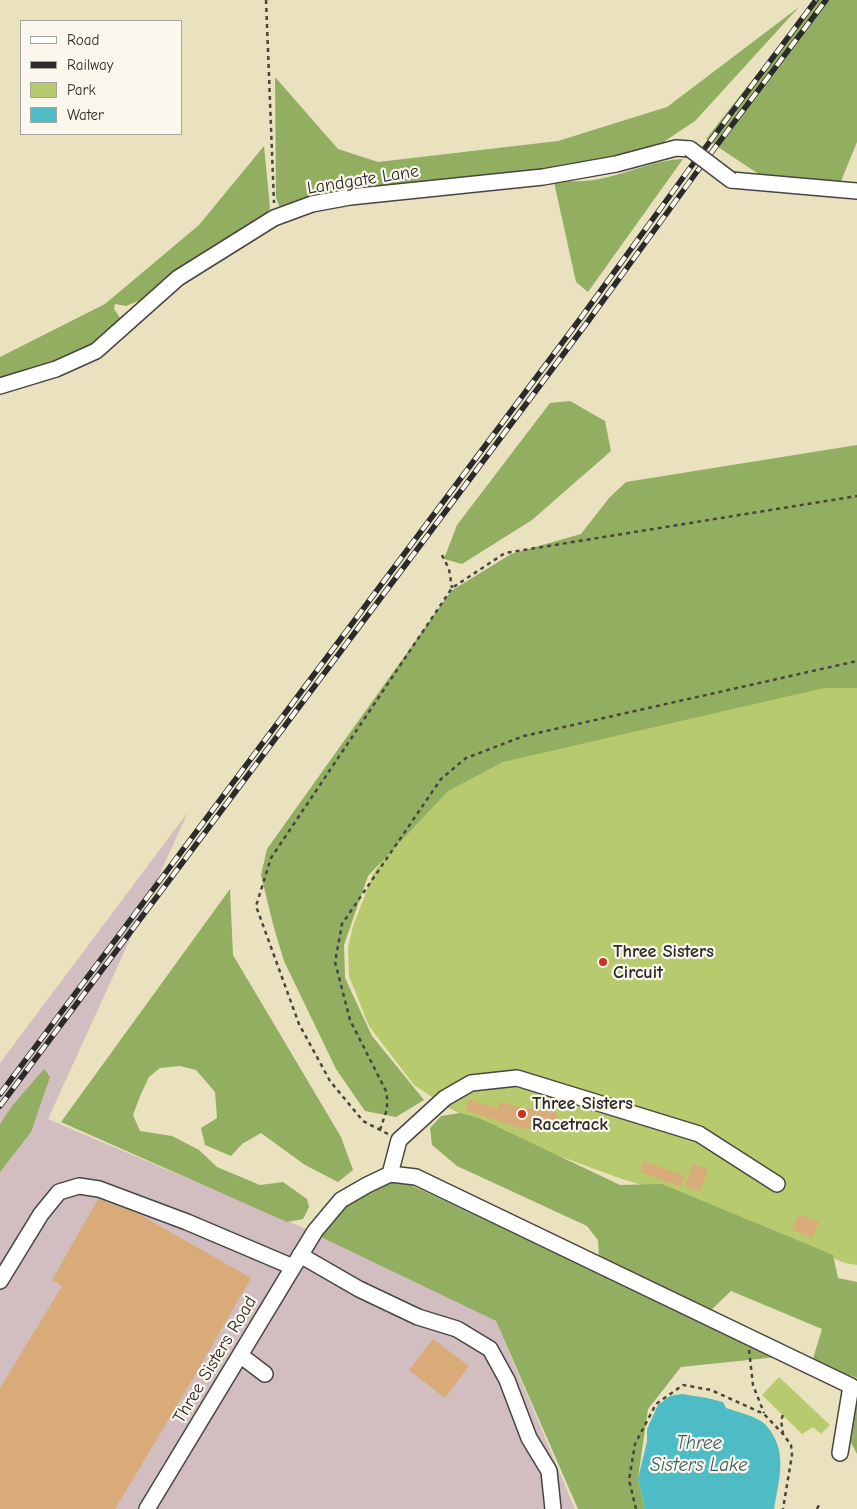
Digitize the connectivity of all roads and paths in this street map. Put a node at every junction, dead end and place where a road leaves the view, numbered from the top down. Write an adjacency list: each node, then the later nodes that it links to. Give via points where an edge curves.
1 (266, 0): 3 (path)
2 (857, 192): 3 (street, Landgate Lane, bridge, via 731,180 690,149 676,148 616,164 543,177 350,197 312,204)
3 (274, 218): 4 (street, Landgate Lane, via 178,278 96,351 56,369)
4 (0, 386)
5 (857, 496): 7 (path, via 504,553)
6 (442, 556): 7 (path, via 450,569)
7 (452, 588): 9 (path, via 271,858 256,906 299,1024 330,1081 363,1121)
8 (857, 662): 9 (path, via 524,736 466,758 441,779 342,924 335,962 350,1020 387,1093 387,1109)
9 (380, 1130): 10 (path)
10 (399, 1140): 11 (street); 12 (street, via 445,1098 470,1083 517,1078 699,1134)
11 (390, 1174): 13 (street, Three Sisters Road, via 341,1200 315,1231); 15 (street, via 416,1177)
12 (777, 1184)
13 (297, 1261): 14 (street, via 99,1189 79,1186 59,1192 53,1199); 16 (street, Three Sisters Road); 23 (street, via 418,1317 457,1329 490,1349 507,1380 529,1438 549,1471)
14 (0, 1281)
15 (748, 1336): 18 (path, via 753,1385); 21 (street, via 851,1386)
16 (240, 1355): 17 (street); 22 (street, Three Sisters Road)
17 (265, 1374)
18 (764, 1414): 20 (path); 24 (path, via 711,1390 683,1385 656,1404 636,1444 629,1480)
19 (783, 1415): 20 (path)
20 (784, 1434): 25 (path, via 792,1455)
21 (840, 1453)
22 (147, 1509)
23 (553, 1509)
24 (636, 1509)
25 (783, 1509)

